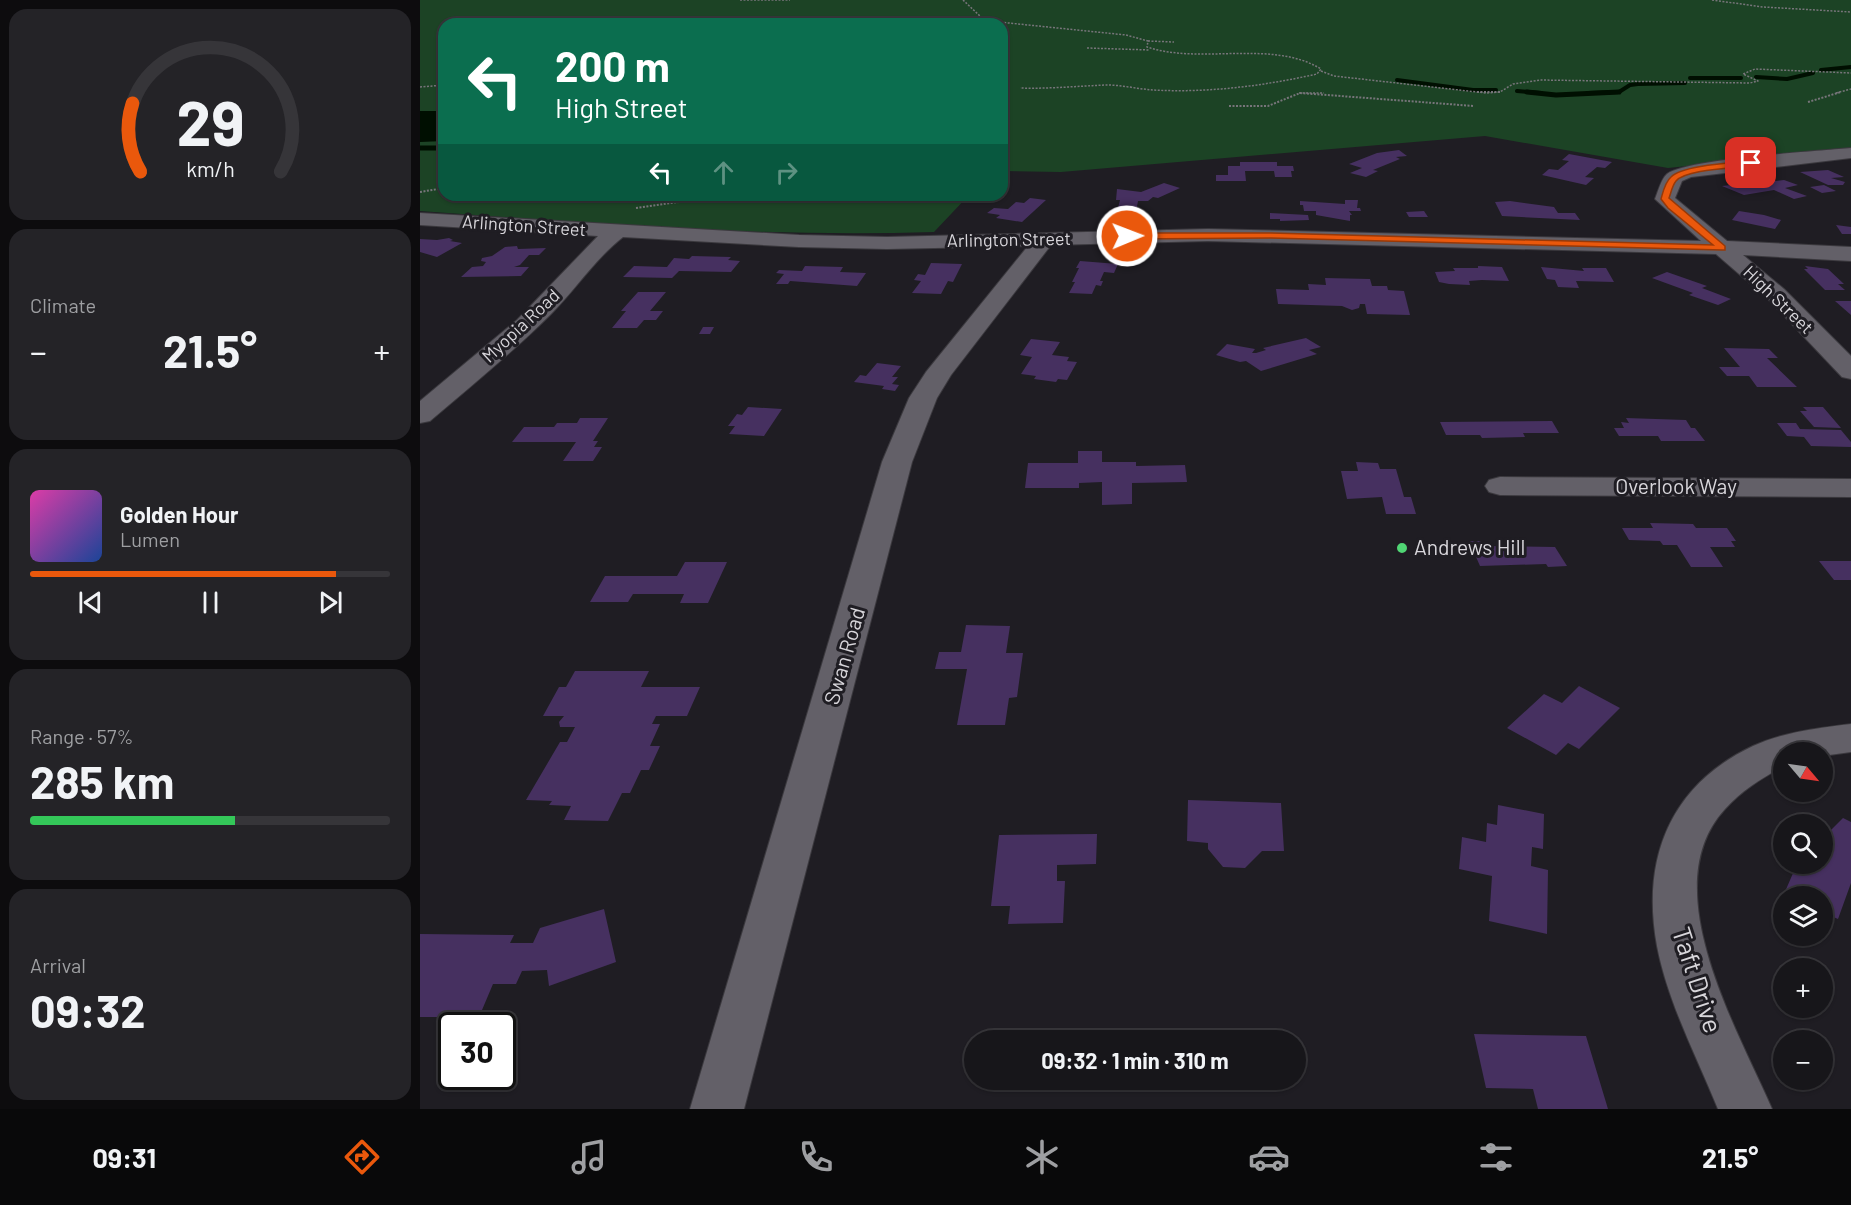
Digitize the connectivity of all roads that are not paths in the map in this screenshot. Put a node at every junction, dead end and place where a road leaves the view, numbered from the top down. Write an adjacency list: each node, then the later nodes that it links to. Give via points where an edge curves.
1 (1851, 153): 5 (street, High Street, via 1708,168 1674,178 1665,199)
2 (420, 219): 3 (street, Arlington Street)
3 (616, 232): 4 (street, Arlington Street, via 887,243); 8 (street, Myopia Road, via 597,246 560,291 507,342)
4 (1045, 239): 5 (street, Arlington Street, via 1271,236); 12 (street, Swan Road, via 939,372 923,398 897,462)
5 (1722, 248): 6 (street, Arlington Street); 7 (street, High Street, via 1776,294)
6 (1851, 254)
7 (1851, 371)
8 (420, 415)
9 (1500, 486): 10 (street, Overlook Way)
10 (1851, 488)
11 (1851, 738): 13 (street, Taft Drive, via 1812,742 1781,751 1728,778 1702,806 1681,847 1675,877 1681,947)
12 (717, 1109)
13 (1745, 1109)

